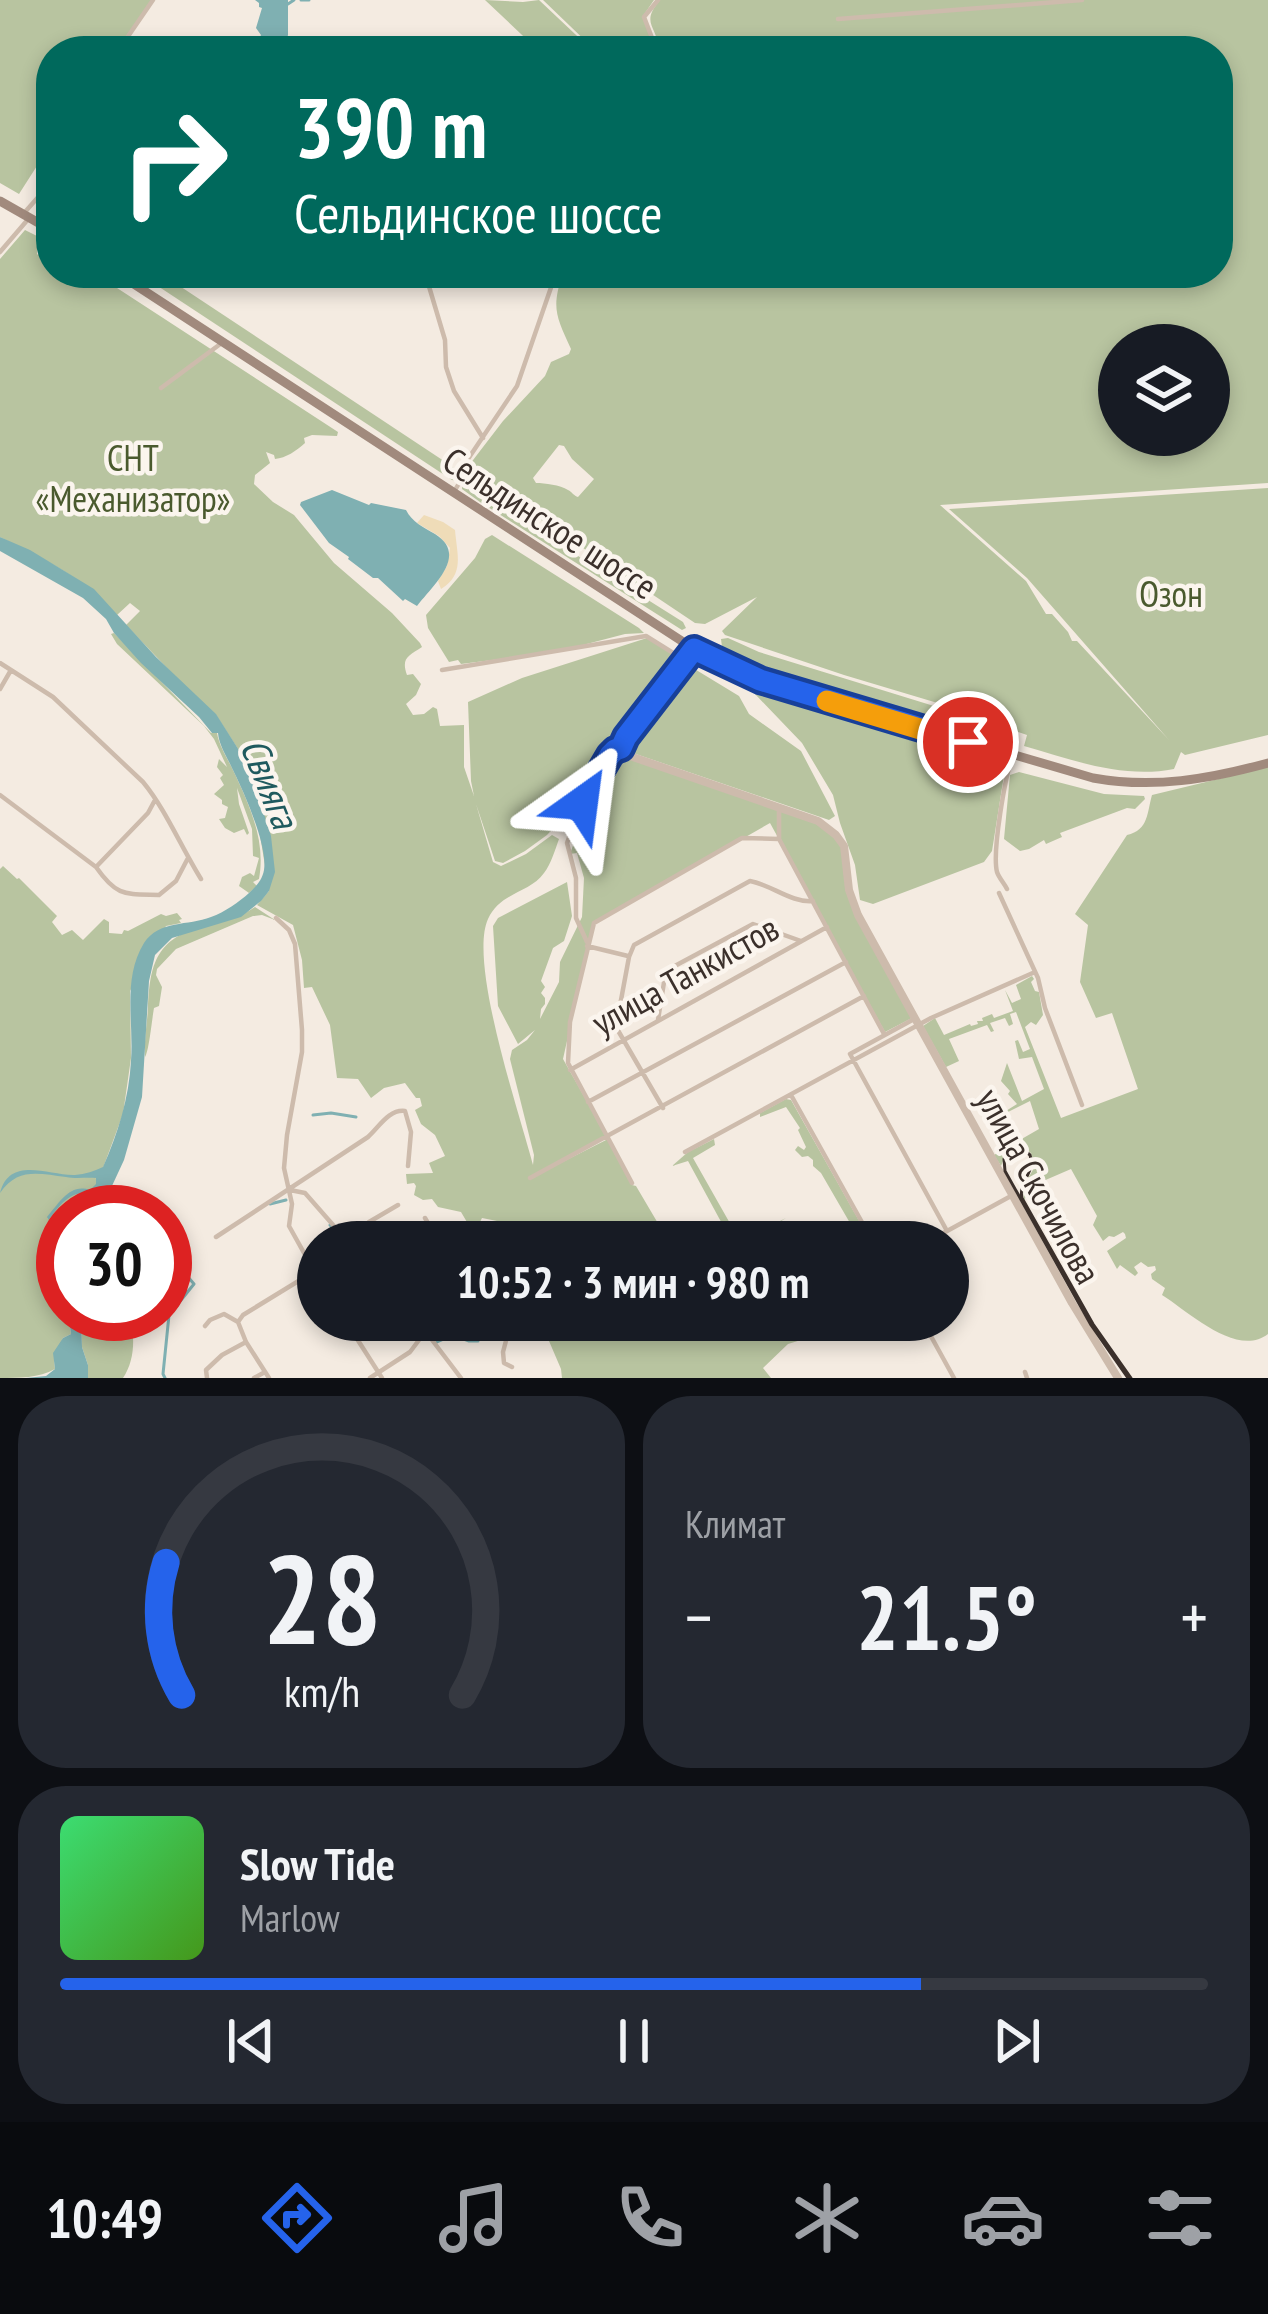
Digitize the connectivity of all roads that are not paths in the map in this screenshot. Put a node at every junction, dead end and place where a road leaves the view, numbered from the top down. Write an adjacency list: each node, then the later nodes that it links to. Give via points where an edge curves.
1 (153, 0): 5 (street)
2 (658, 0): 6 (street, via 644,17)
3 (1082, 0): 4 (street)
4 (838, 19)
5 (128, 36)
6 (651, 36)
7 (0, 200): 9 (main road)
8 (36, 201): 9 (street)
9 (27, 215): 10 (main road); 11 (street)
10 (36, 221)
11 (0, 252)
12 (140, 288): 15 (main road, Сельдинское шоссе)
13 (430, 288): 17 (street, via 454,391)
14 (551, 288): 17 (street, via 517,386)
15 (223, 342): 16 (street); 18 (main road, Сельдинское шоссе)
16 (161, 388)
17 (483, 438): 18 (street)
18 (454, 492): 19 (main road, Сельдинское шоссе)
19 (694, 649): 20 (street); 26 (main road, Сельдинское шоссе, via 735,672)
20 (686, 661): 23 (street, via 646,636); 25 (street)
21 (0, 663): 22 (street)
22 (11, 670): 24 (street); 29 (street, via 63,705)
23 (442, 670)
24 (0, 689)
25 (621, 748): 30 (street); 39 (street, via 582,803 567,843)
26 (1013, 755): 27 (main road, Сельдинское шоссе, via 1136,784); 42 (street, via 997,872)
27 (1268, 763)
28 (0, 795): 33 (street)
29 (154, 797): 32 (street); 33 (street)
30 (779, 809): 31 (street); 45 (street, улица Скочилова, via 818,821 842,842 855,907)
31 (779, 839): 35 (street); 39 (street, via 742,838 596,920)
32 (188, 858): 33 (street, via 176,881 155,896 121,894); 34 (street)
33 (96, 867)
34 (201, 879)
35 (813, 902): 37 (street); 40 (street, via 750,881 639,941)
36 (276, 918): 60 (street, via 293,937 299,964 302,1048 284,1168)
37 (827, 928): 38 (street, улица Танкистов); 41 (street)
38 (802, 941): 44 (street, улица Танкистов); 44 (street, via 753,924 681,963 665,976)
39 (587, 945): 40 (street); 49 (street, via 570,1022)
40 (629, 957): 47 (street, via 616,1024)
41 (846, 962): 43 (street); 50 (street)
42 (1035, 972): 45 (street); 53 (street)
43 (863, 996): 46 (street); 54 (street)
44 (658, 1019): 47 (street, улица Танкистов)
45 (918, 1022): 46 (street); 61 (street, улица Скочилова)
46 (886, 1038): 48 (street)
47 (625, 1040): 49 (street, улица Танкистов); 50 (street)
48 (852, 1057): 51 (street); 68 (street)
49 (570, 1070): 52 (street)
50 (643, 1073): 52 (street); 54 (street)
51 (791, 1095): 56 (street); 67 (street)
52 (588, 1102): 55 (street)
53 (1082, 1105)
54 (663, 1108): 55 (street)
55 (608, 1138): 58 (street); 59 (street)
56 (685, 1152)
57 (408, 1166): 60 (street, via 410,1122 398,1110)
58 (530, 1178)
59 (632, 1183)
60 (290, 1190): 64 (street, via 305,1192); 70 (street); 71 (street)
61 (1012, 1197): 69 (street); 83 (street, улица Скочилова)
62 (398, 1205): 65 (street)
63 (425, 1218): 66 (street)
64 (330, 1221)
65 (371, 1221)
66 (427, 1221)
67 (861, 1221)
68 (942, 1221)
69 (966, 1221)
70 (216, 1237)
71 (297, 1242)
72 (297, 1281): 73 (street)
73 (238, 1322): 74 (street, via 224,1314); 80 (street)
74 (205, 1325)
75 (358, 1341): 85 (street)
76 (419, 1341): 85 (street)
77 (436, 1341): 88 (street)
78 (506, 1341): 81 (street, via 504,1363)
79 (934, 1341): 89 (street)
80 (246, 1342): 82 (street); 84 (street)
81 (512, 1366)
82 (206, 1374)
83 (1113, 1374)
84 (267, 1375): 86 (street)
85 (380, 1375): 87 (street)
86 (254, 1378)
87 (370, 1378)
88 (461, 1378)
89 (954, 1378)

